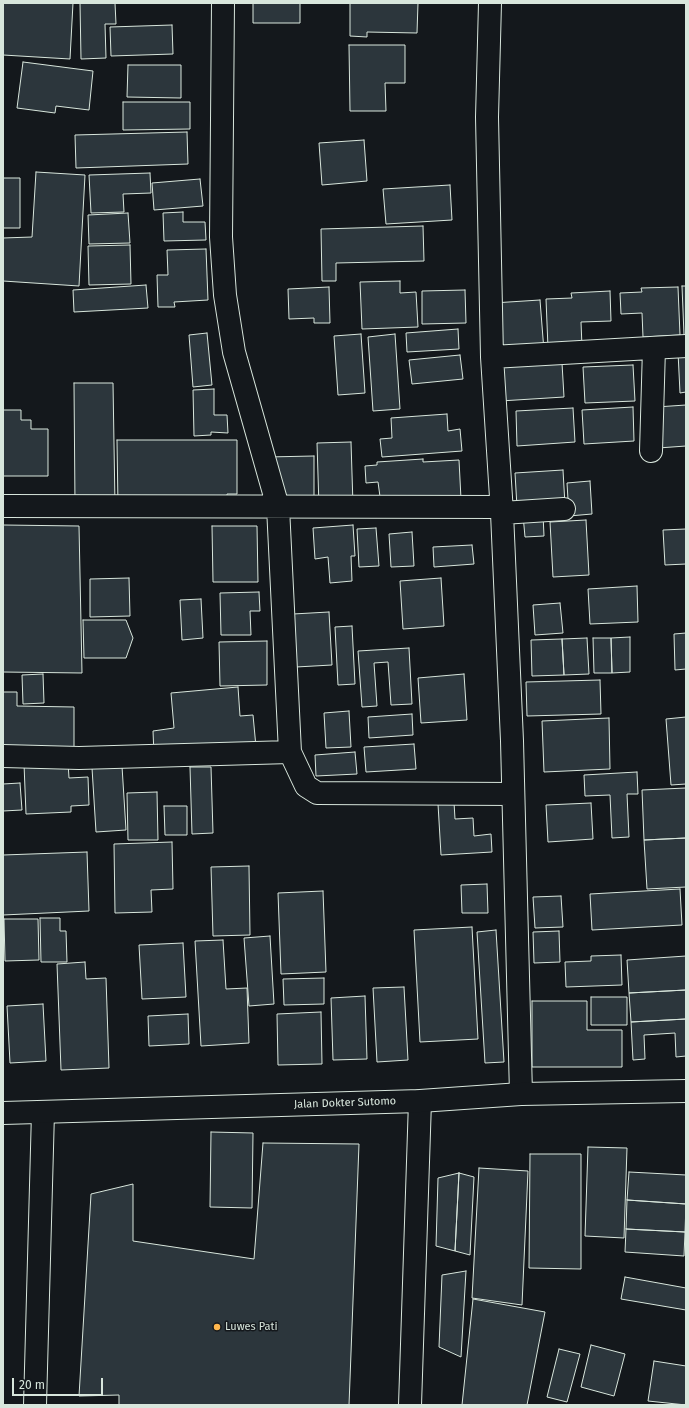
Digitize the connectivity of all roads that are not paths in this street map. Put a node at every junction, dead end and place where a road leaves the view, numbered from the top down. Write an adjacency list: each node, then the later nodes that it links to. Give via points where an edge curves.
1 (223, 3): 8 (street, via 221,237 225,295 234,352)
2 (490, 3): 5 (street, via 487,117)
3 (686, 346): 4 (street)
4 (654, 348): 5 (street); 6 (street)
5 (492, 357): 10 (street)
6 (651, 451)
7 (3, 506): 8 (street)
8 (278, 507): 10 (street); 11 (street)
9 (564, 509): 10 (street)
10 (502, 510): 13 (street)
11 (290, 752): 12 (street, via 79,758); 13 (street, via 306,786 317,793)
12 (3, 756)
13 (512, 794): 15 (street)
14 (686, 1091): 15 (street, Jalan Dokter Sutomo)
15 (521, 1094): 16 (street, Jalan Dokter Sutomo)
16 (420, 1101): 18 (street, Jalan Dokter Sutomo); 20 (street)
17 (3, 1112): 18 (street, Jalan Dokter Sutomo)
18 (43, 1112): 19 (street)
19 (35, 1405)
20 (410, 1405)

